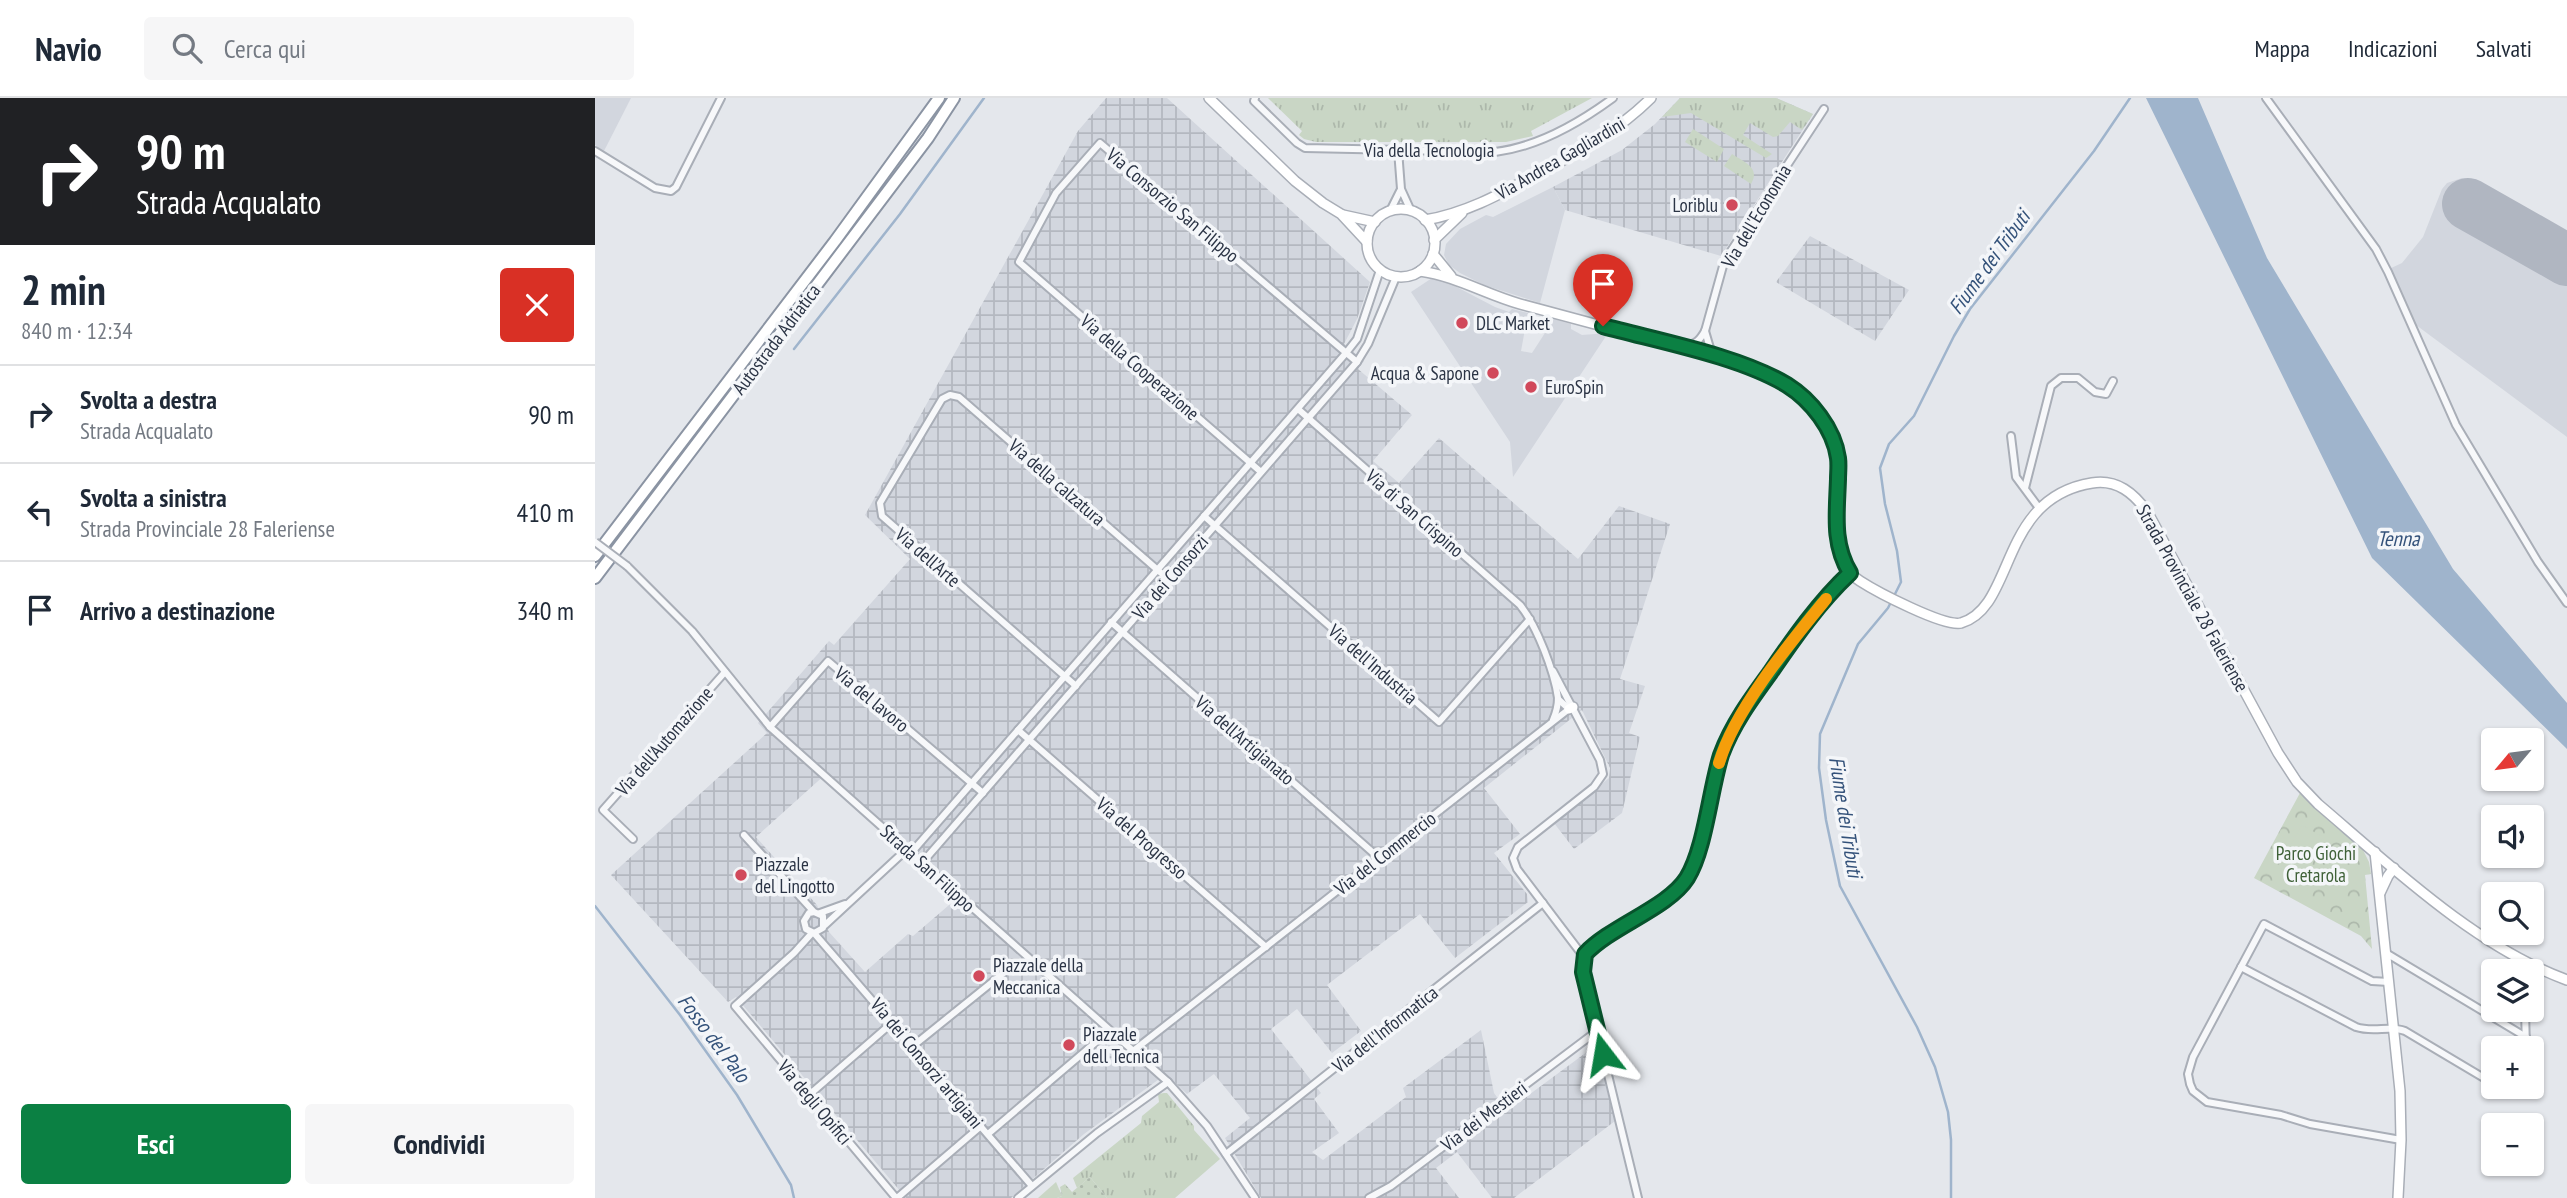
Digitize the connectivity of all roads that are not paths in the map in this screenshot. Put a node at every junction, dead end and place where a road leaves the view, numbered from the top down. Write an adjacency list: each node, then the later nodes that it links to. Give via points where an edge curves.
1 (721, 98): 11 (street, via 676,187 666,192)
2 (939, 98): 45 (highway, Autostrada Adriatica)
3 (954, 98): 48 (highway, Autostrada Adriatica)
4 (1209, 98): 16 (main road, via 1295,181)
5 (1255, 98): 10 (street, Via della Tecnologia, via 1305,148)
6 (1613, 98): 10 (street, Via della Tecnologia, via 1571,125 1515,150)
7 (1651, 98): 15 (main road, Via Andrea Gagliardini, via 1607,134)
8 (2266, 98): 50 (street, via 2376,249 2456,425)
9 (1824, 109): 27 (street, Via dell'Economia, via 1729,254)
10 (1398, 150): 12 (street)
11 (595, 151)
12 (1401, 189): 13 (street); 14 (street)
13 (1390, 211): 14 (main road); 18 (main road)
14 (1411, 211): 17 (main road)
15 (1464, 212): 17 (main road); 19 (main road)
16 (1341, 214): 18 (main road); 20 (main road)
17 (1425, 220): 19 (main road)
18 (1375, 222): 20 (main road)
19 (1434, 240): 21 (main road)
20 (1367, 242): 23 (main road)
21 (1433, 254): 24 (main road); 26 (main road)
22 (1019, 262): 29 (street, Via Consorzio San Filippo, via 1056,193 1100,143); 38 (street, Via della Cooperazione)
23 (1380, 270): 25 (main road); 29 (street, Via dei Consorzi, via 1357,339)
24 (1420, 271): 25 (main road); 26 (main road)
25 (1396, 277): 32 (street, Via dei Consorzi)
26 (1452, 277): 28 (main road, via 1505,300)
27 (1703, 340): 28 (street); 30 (street); 31 (street)
28 (1680, 347): 30 (main road)
29 (1346, 353): 32 (street, Via Consorzio San Filippo); 35 (street, Via dei Consorzi)
30 (1705, 354): 31 (main road)
31 (1721, 358): 47 (main road, via 1787,385 1822,418 1838,458 1836,536)
32 (1357, 362): 36 (street, Via dei Consorzi)
33 (2113, 381): 40 (street, via 2106,394 2095,392 2078,378 2061,378 2051,386)
34 (942, 399): 46 (street, Via della calzatura, via 959,397); 56 (street, Via dell'Arte, via 880,503 882,516)
35 (1298, 409): 36 (street, Via di San Crispino); 38 (street, Via dei Consorzi)
36 (1307, 418): 39 (street, Via dei Consorzi); 51 (street, Via di San Crispino, via 1520,605)
37 (2011, 436): 40 (street, via 2016,477)
38 (1251, 463): 39 (street, Via della Cooperazione); 42 (street, Via dei Consorzi)
39 (1261, 472): 43 (street, Via dei Consorzi)
40 (2025, 488): 41 (street)
41 (2039, 508): 47 (main road, Strada Provinciale 28 Faleriense, via 2024,527 1988,603 1959,624 1912,608); 69 (main road, Strada Provinciale 28 Faleriense, via 2061,494 2101,482 2120,485 2137,498 2297,782)
42 (1204, 516): 43 (street, Via dell'Industria); 46 (street, Via dei Consorzi)
43 (1214, 526): 49 (street, Via dei Consorzi); 51 (street, Via dell'Industria, via 1439,722)
44 (595, 542): 55 (street, Strada San Filippo, bridge, via 627,566 692,631)
45 (595, 556)
46 (1158, 569): 49 (street, Via della calzatura); 52 (street, Via dei Consorzi)
47 (1850, 573): 83 (street, via 1801,628 1732,728 1686,880)
48 (595, 578)
49 (1168, 579): 53 (street, Via dei Consorzi)
50 (2567, 603)
51 (1530, 620): 54 (street)
52 (1111, 622): 53 (street, Via dell'Artigianato); 56 (street, Via dei Consorzi)
53 (1122, 632): 57 (street, Via dei Consorzi); 70 (street, Via dell'Artigianato)
54 (1548, 663): 58 (street); 59 (street)
55 (725, 672): 61 (street, Strada San Filippo); 67 (street, Via dell'Automazione, via 603,810)
56 (1065, 676): 57 (street, Via dell'Arte); 62 (street, Via dei Consorzi)
57 (1076, 686): 63 (street, Via dei Consorzi)
58 (1558, 699): 59 (street); 60 (street)
59 (1571, 708): 60 (street, Via del Commercio); 76 (street, via 1603,774 1514,852 1517,869)
60 (1553, 721): 70 (street, Via del Commercio)
61 (771, 727): 64 (street, Via del lavoro, via 828,661); 68 (street, Strada San Filippo)
62 (1018, 730): 63 (street, Via del Progresso); 64 (street, Via dei Consorzi)
63 (1029, 740): 65 (street, Via dei Consorzi); 81 (street, Via del Progresso)
64 (971, 783): 65 (street, Via del lavoro); 68 (street, Via dei Consorzi)
65 (983, 793): 71 (street, Via dei Consorzi)
66 (744, 835): 77 (street, Via dei Consorzi artigiani)
67 (633, 839)
68 (909, 851): 71 (street, Strada San Filippo); 75 (street, Via dei Consorzi)
69 (2375, 852): 72 (main road, Strada Provinciale 28 Faleriense); 73 (main road)
70 (1379, 858): 81 (street, Via del Commercio)
71 (922, 863): 97 (street, Strada San Filippo)
72 (2392, 865): 73 (main road); 74 (main road); 84 (main road, Strada Provinciale 28 Faleriense)
73 (2378, 875): 74 (main road)
74 (2380, 895): 82 (main road)
75 (853, 900): 77 (street); 79 (street, Via dei Consorzi)
76 (1543, 903): 83 (street); 104 (street, Via dell'Informatica)
77 (813, 911): 78 (street); 79 (street, Via dei Consorzi artigiani, via 823,916)
78 (804, 926): 79 (street); 80 (street)
79 (818, 930): 80 (street, Via dei Consorzi); 91 (street, Via dei Consorzi artigiani)
80 (802, 942): 90 (street, Via dei Consorzi)
81 (1266, 947): 97 (street, Via del Commercio)
82 (2386, 953): 89 (main road); 94 (street)
83 (1585, 954): 93 (street, via 1583,972)
84 (2514, 959)
85 (2241, 967): 89 (street, via 2264,924 2372,981); 92 (street, via 2356,1027 2368,1031); 103 (street, via 2190,1064 2193,1091 2217,1105)
86 (1006, 971): 96 (street)
87 (2544, 973): 88 (main road, Strada Provinciale 28 Faleriense)
88 (2567, 980)
89 (2389, 982): 92 (main road)
90 (734, 1006): 100 (street, Via degli Opifici)
91 (893, 1022): 96 (street, Via dei Consorzi artigiani); 100 (street)
92 (2394, 1027): 98 (street); 103 (main road)
93 (1597, 1031): 109 (street, Via dei Mestieri); 110 (street)
94 (2524, 1036)
95 (1096, 1042): 102 (street)
96 (913, 1046): 101 (street, Via dei Consorzi artigiani)
97 (1133, 1051): 99 (street, Strada San Filippo)
98 (2481, 1076)
99 (1168, 1082): 104 (street, Strada San Filippo); 105 (street)
100 (809, 1095): 106 (street, Via degli Opifici)
101 (981, 1126): 102 (street, Via dei Consorzi artigiani); 106 (street)
102 (988, 1134): 105 (street, Via dei Consorzi artigiani)
103 (2401, 1140): 111 (main road)
104 (1226, 1154): 108 (street, Strada San Filippo)
105 (1032, 1186): 107 (street)
106 (897, 1198)
107 (1018, 1198)
108 (1255, 1198)
109 (1369, 1198)
110 (1638, 1198)
111 (2398, 1198)

